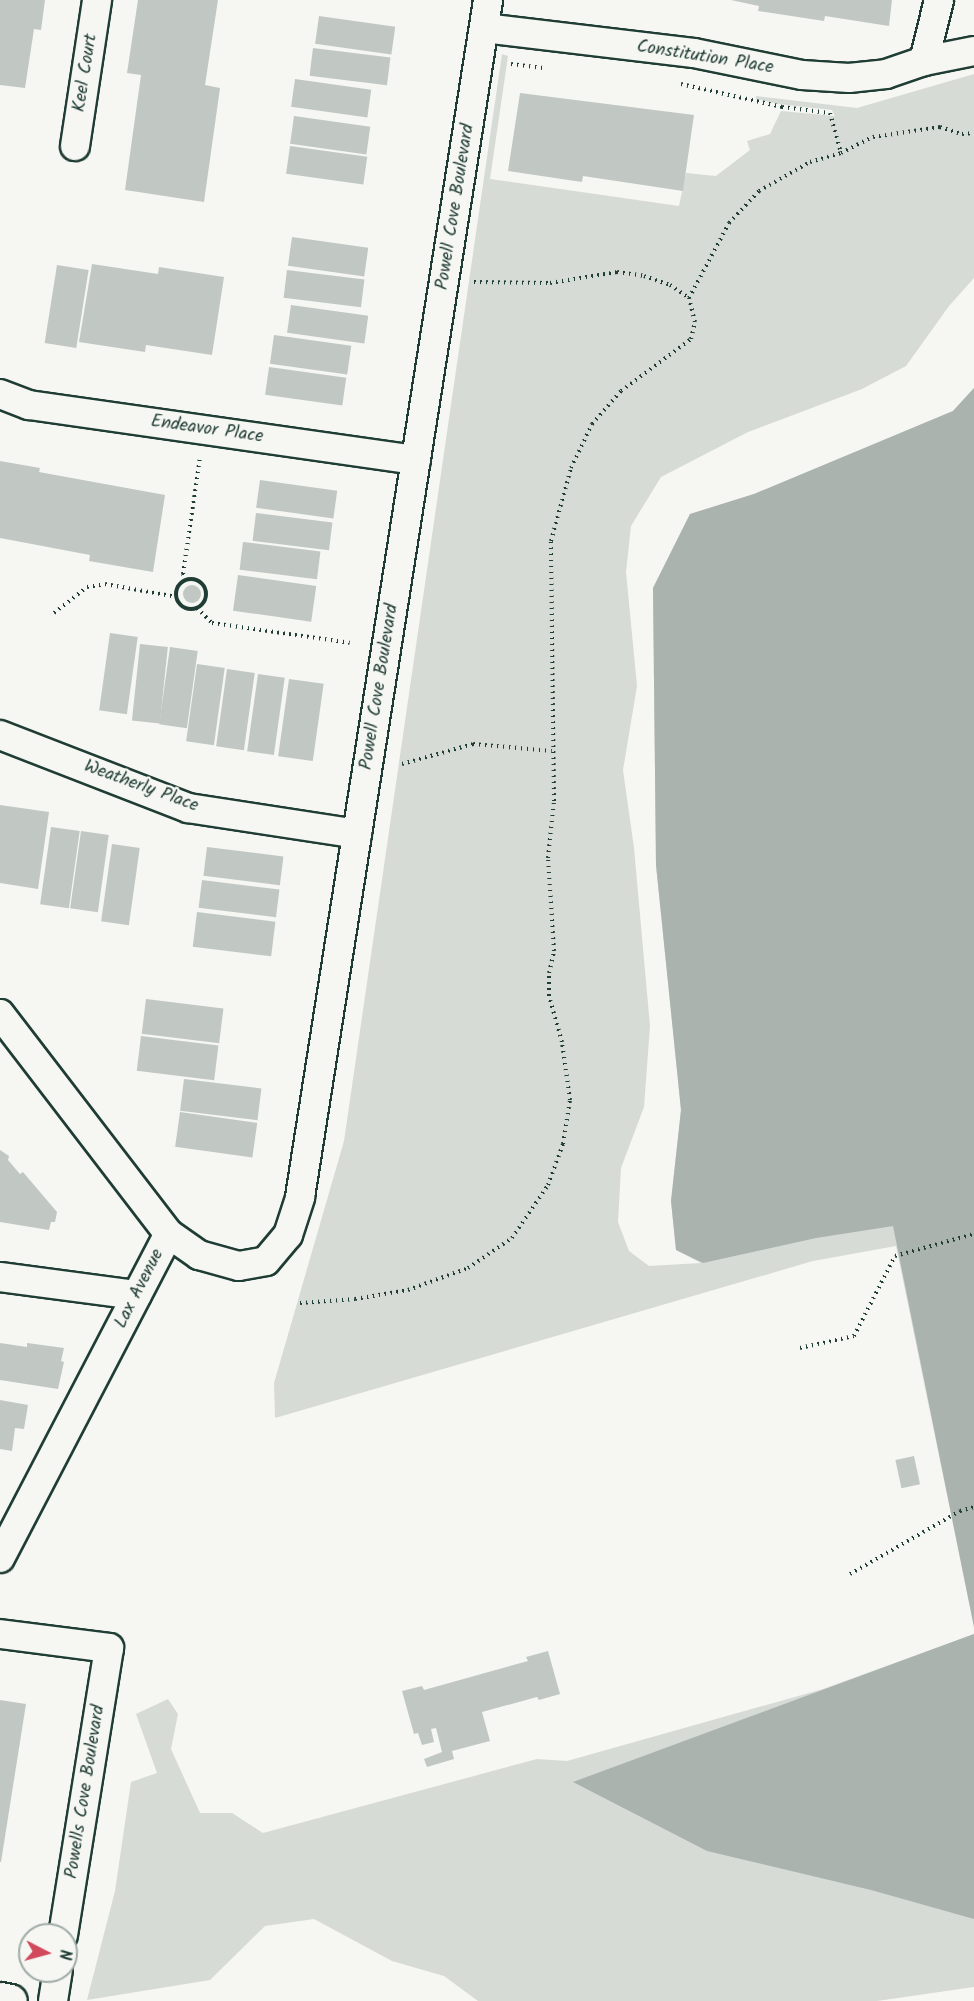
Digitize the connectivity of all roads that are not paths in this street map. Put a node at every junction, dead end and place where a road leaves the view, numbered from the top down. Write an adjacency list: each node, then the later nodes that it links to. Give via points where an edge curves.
1 (97, 0): 7 (street, Keel Court)
2 (488, 0): 4 (street, Powell Cove Boulevard)
3 (939, 0): 6 (street)
4 (484, 28): 6 (street, Constitution Place, via 693,53 802,75 849,78 886,74); 9 (street, Powell Cove Boulevard)
5 (974, 51): 6 (street, Constitution Place)
6 (924, 62)
7 (75, 146)
8 (0, 394): 9 (street, Endeavor Place, via 29,405)
9 (416, 460): 11 (street, Powell Cove Boulevard)
10 (0, 735): 11 (street, Weatherly Place, via 188,808)
11 (357, 834): 13 (street, Powell Cove Boulevard, via 300,1197 288,1235 266,1261 239,1266 199,1255)
12 (0, 1014): 13 (street, Lax Avenue)
13 (169, 1234): 15 (street, Lax Avenue)
14 (0, 1277): 15 (street)
15 (137, 1295): 16 (street, Lax Avenue)
16 (0, 1558)
17 (0, 1634): 18 (street, Powells Cove Boulevard, via 109,1648)
18 (65, 1923)
19 (56, 1983): 22 (street)
20 (0, 1999): 21 (street)
21 (10, 2001)
22 (53, 2001)

